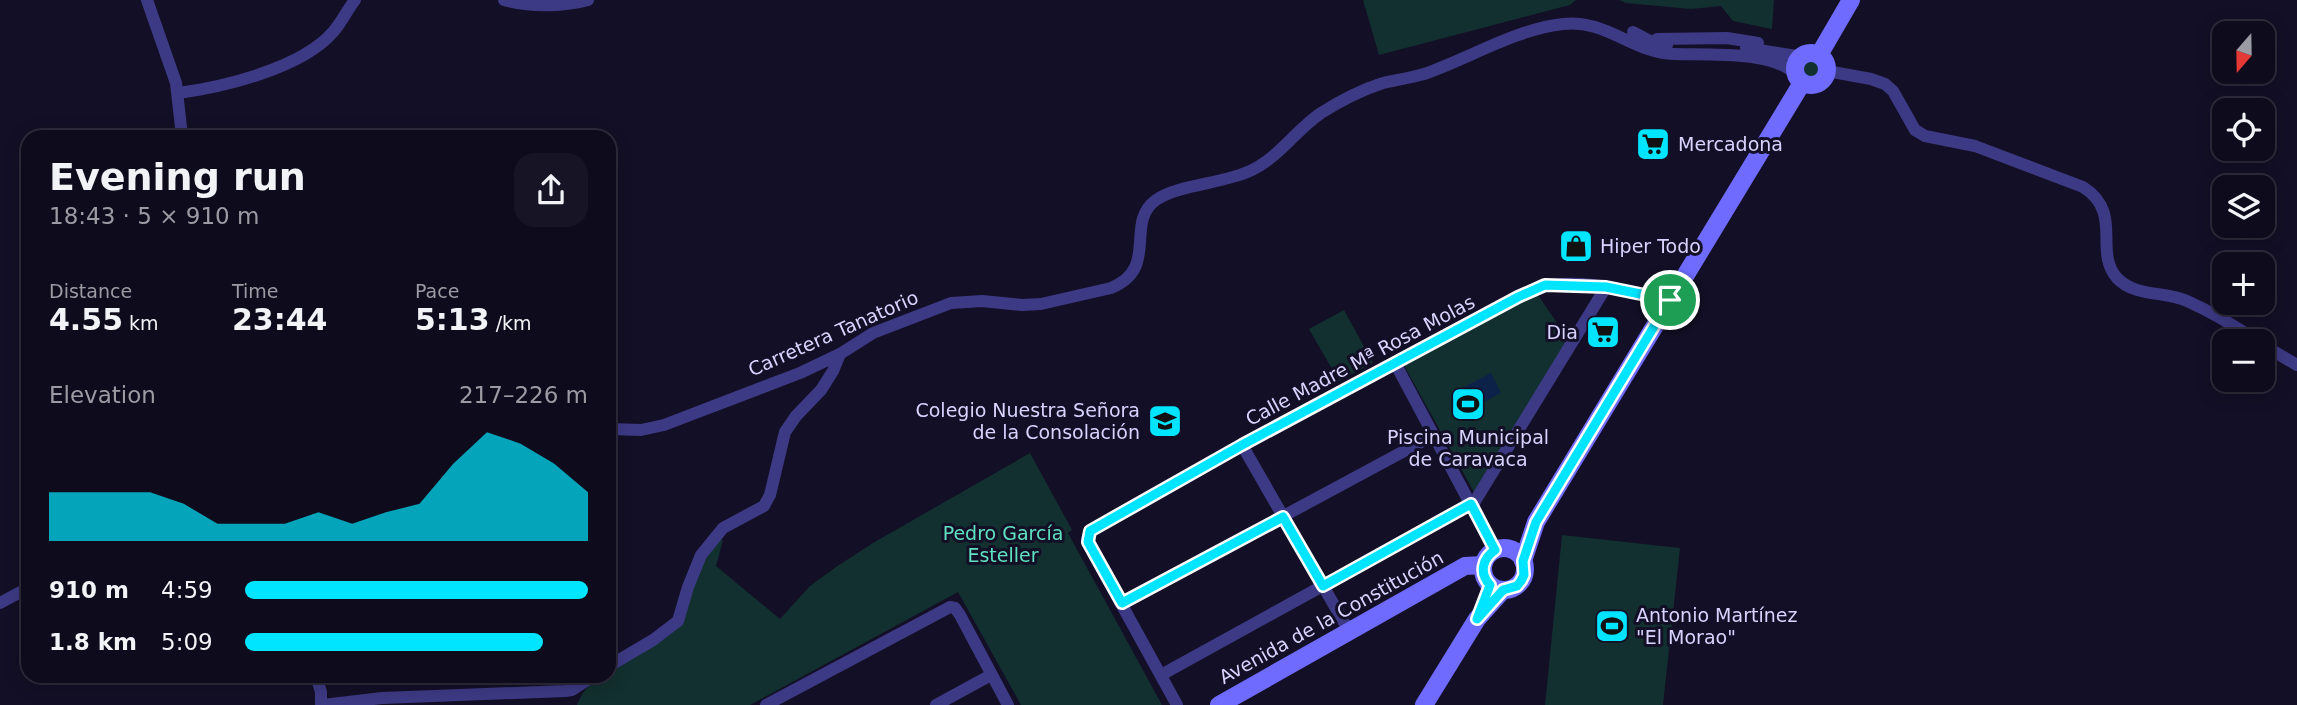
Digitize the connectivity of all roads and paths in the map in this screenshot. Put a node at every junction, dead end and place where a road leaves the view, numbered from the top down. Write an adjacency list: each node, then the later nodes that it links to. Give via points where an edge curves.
1 (147, 0): 13 (street)
2 (355, 0): 13 (street, via 333,32 302,54 234,82)
3 (504, 0): 4 (street, via 566,5)
4 (588, 0)
5 (1851, 0): 11 (main road)
6 (1603, 28): 7 (street, Carretera Tanatorio); 9 (street, via 1654,52); 19 (street, Carretera Tanatorio, via 1548,27 1346,98 1310,121 1252,170 1157,200 1142,225 1139,259 1122,284 1041,304 951,303 873,333)
7 (1633, 32): 8 (street, via 1663,39 1740,39); 9 (street, via 1654,43 1687,47)
8 (1779, 52): 10 (street, via 1732,47); 11 (street)
9 (1699, 54): 10 (street, via 1705,66)
10 (1717, 55): 12 (street, via 1758,58 1792,71)
11 (1817, 60): 12 (main road, via 1795,66); 12 (main road, via 1824,80 1816,85); 17 (street, via 1885,84 1915,130 1925,135 1975,146 2083,187 2092,193 2107,221 2108,263 2124,285 2185,300)
12 (1799, 79): 16 (main road)
13 (178, 93): 14 (street)
14 (181, 130)
15 (1606, 287): 16 (street, Calle Madre Mª Rosa Molas); 20 (street, Calle Madre Mª Rosa Molas, via 1545,285); 25 (street)
16 (1670, 300): 27 (main road, via 1536,522)
17 (2236, 329)
18 (2275, 352): 21 (street)
19 (840, 354): 22 (street, Carretera Tanatorio, via 664,425); 35 (street, via 821,390 785,432 764,506 723,528 701,555 678,621)
20 (1395, 363): 23 (street); 24 (street, Calle Madre Mª Rosa Molas)
21 (2297, 365)
22 (616, 429)
23 (1434, 435): 25 (street); 26 (street)
24 (1242, 445): 26 (street); 33 (street, Calle Madre Mª Rosa Molas, via 1090,531 1091,549)
25 (1472, 505): 27 (street); 29 (street)
26 (1283, 517): 29 (street); 33 (street)
27 (1509, 553): 28 (main road, via 1486,559); 30 (main road, via 1524,575 1517,586)
28 (1483, 565): 30 (main road, via 1484,576); 34 (main road, Avenida de la Constitución, via 1465,566)
29 (1323, 586): 34 (street); 37 (street)
30 (1497, 588): 49 (main road)
31 (21, 591): 32 (street)
32 (0, 603)
33 (1122, 603): 37 (street)
34 (1349, 631): 48 (main road, Avenida de la Constitución)
35 (616, 662)
36 (991, 675): 43 (street, via 953,607); 45 (street); 46 (street)
37 (1161, 675): 47 (street)
38 (318, 683): 40 (street)
39 (582, 683): 41 (street, via 565,691)
40 (322, 701): 42 (street)
41 (382, 701): 42 (street)
42 (337, 702): 44 (street)
43 (770, 704)
44 (351, 705)
45 (936, 705)
46 (1008, 705)
47 (1177, 705)
48 (1219, 705)
49 (1424, 705)

